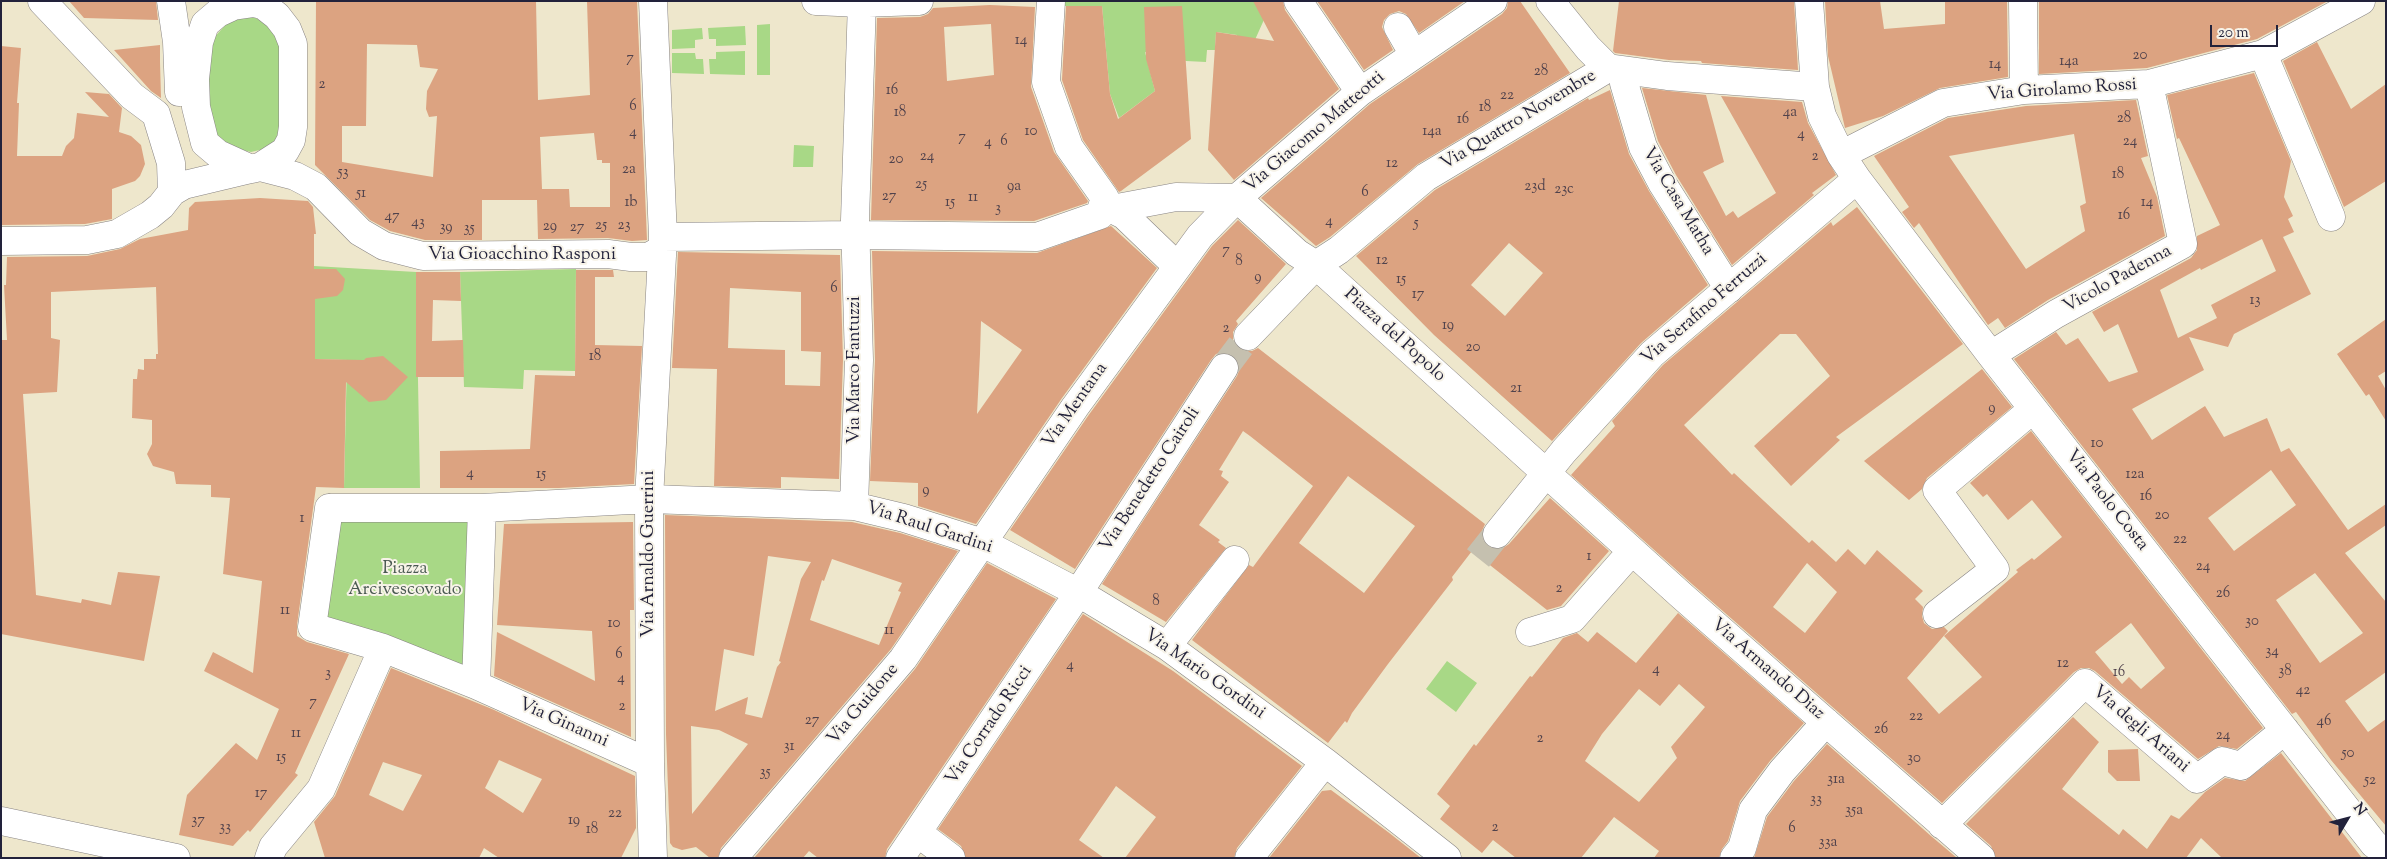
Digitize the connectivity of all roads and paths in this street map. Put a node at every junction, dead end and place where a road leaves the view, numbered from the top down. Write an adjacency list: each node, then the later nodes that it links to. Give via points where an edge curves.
1 (42, 1): 24 (street, via 132,96)
2 (171, 1): 24 (street, via 177,42)
3 (653, 1): 35 (street, Via Arnaldo Guerrini)
4 (816, 1): 14 (street)
5 (919, 1): 14 (street)
6 (1050, 1): 31 (street, via 1046,82 1069,148 1104,198)
7 (1298, 1): 23 (street)
8 (1493, 1): 17 (street, Via Giacomo Matteotti)
9 (1550, 1): 18 (street, via 1588,48)
10 (1809, 1): 21 (street, Via Paolo Costa)
11 (2023, 1): 22 (street)
12 (2361, 1): 16 (street, Via Girolamo Rossi)
13 (266, 2): 19 (street, via 233,6 205,24 199,42); 27 (street, via 263,6 277,16 293,44 293,127 285,151)
14 (862, 2): 33 (street, Via Marco Fantuzzi)
15 (1398, 27): 17 (street)
16 (2263, 54): 20 (street, Via Girolamo Rossi); 32 (street)
17 (1414, 55): 23 (street, Via Giacomo Matteotti)
18 (1616, 75): 21 (street, Via Quattro Novembre); 36 (street, Via Quattro Novembre, via 1426,176 1339,250); 38 (street, Via Casa Matha, via 1643,147 1662,183)
19 (195, 79): 24 (street); 25 (street, via 196,107)
20 (2149, 84): 22 (street, Via Girolamo Rossi); 40 (street, Vicolo Padenna, via 2183,244 2056,314)
21 (1815, 87): 26 (street, Via Paolo Costa, via 1822,116)
22 (2024, 90): 26 (street, Via Girolamo Rossi, via 1942,103)
23 (1360, 92): 30 (street, Via Giacomo Matteotti)
24 (168, 108): 25 (street, via 193,126); 29 (street)
25 (206, 142): 27 (street, via 218,154)
26 (1841, 155): 28 (street, Via Paolo Costa)
27 (255, 168): 29 (street, via 195,181); 35 (street, Via Gioacchino Rasponi, via 295,176 316,187 360,232 384,246 423,256 608,254 648,257)
28 (1857, 179): 38 (street, Via Serafino Ferruzzi); 40 (street, Via Paolo Costa)
29 (172, 192): 34 (street, via 150,215 117,234 87,240)
30 (1237, 198): 31 (street, via 1176,197); 36 (street, Piazza del Popolo, via 1297,253); 37 (street, Via Giacomo Matteotti)
31 (1105, 210): 33 (street, via 1038,237); 37 (street, via 1124,215)
32 (2331, 217)
33 (856, 235): 35 (street, Via Gioacchino Rasponi); 45 (street, Via Marco Fantuzzi, via 859,360)
34 (1, 241)
35 (662, 243): 44 (street, Via Arnaldo Guerrini)
36 (1316, 265): 39 (street); 43 (street, Piazza del Popolo)
37 (1174, 268): 48 (street, Via Mentana)
38 (1730, 289): 43 (street, Via Serafino Ferruzzi, via 1652,354 1620,387 1564,451)
39 (1248, 336)
40 (1991, 355): 42 (street, Via Paolo Costa)
41 (1224, 368): 51 (street, Via Benedetto Cairoli)
42 (2033, 408): 52 (street, via 1937,490 1995,569); 58 (street, Via Paolo Costa)
43 (1550, 477): 47 (street); 49 (street, Via Armando Diaz)
44 (640, 500): 45 (street, Via Raul Gardini); 46 (street, Via Raul Gardini); 60 (street, Via Arnaldo Guerrini)
45 (854, 506): 48 (street, Via Raul Gardini)
46 (482, 508): 55 (street, via 329,508 312,627); 56 (street)
47 (1497, 534)
48 (983, 543): 51 (street, Via Raul Gardini); 68 (street, Via Guidone, via 903,659)
49 (1632, 551): 53 (street, via 1572,619); 57 (street, Via Armando Diaz)
50 (1235, 560): 54 (street)
51 (1079, 593): 54 (street, Via Mario Gordini); 63 (street, Via Corrado Ricci)
52 (1937, 614)
53 (1530, 632)
54 (1167, 646): 59 (street, Via Mario Gordini)
55 (383, 648): 56 (street); 66 (street, via 321,789 273,847)
56 (476, 685): 60 (street, Via Ginanni)
57 (1826, 722): 62 (street, Via Armando Diaz); 73 (street, via 1782,770 1752,810 1742,848)
58 (2285, 730): 62 (street, Via degli Ariani, via 2241,766 2222,761 2197,779 2085,684); 64 (street, Via Paolo Costa)
59 (1325, 762): 71 (street); 72 (street, Via Mario Gordini)
60 (650, 763): 67 (street, Via Arnaldo Guerrini)
61 (1, 821): 65 (street)
62 (1942, 826): 74 (street, Via Armando Diaz)
63 (918, 833): 69 (street, Via Corrado Ricci); 70 (street)
64 (2377, 846)
65 (176, 858)
66 (269, 858)
67 (653, 858)
68 (733, 858)
69 (900, 858)
70 (951, 858)
71 (1249, 858)
72 (1447, 858)
73 (1734, 858)
74 (1982, 858)

